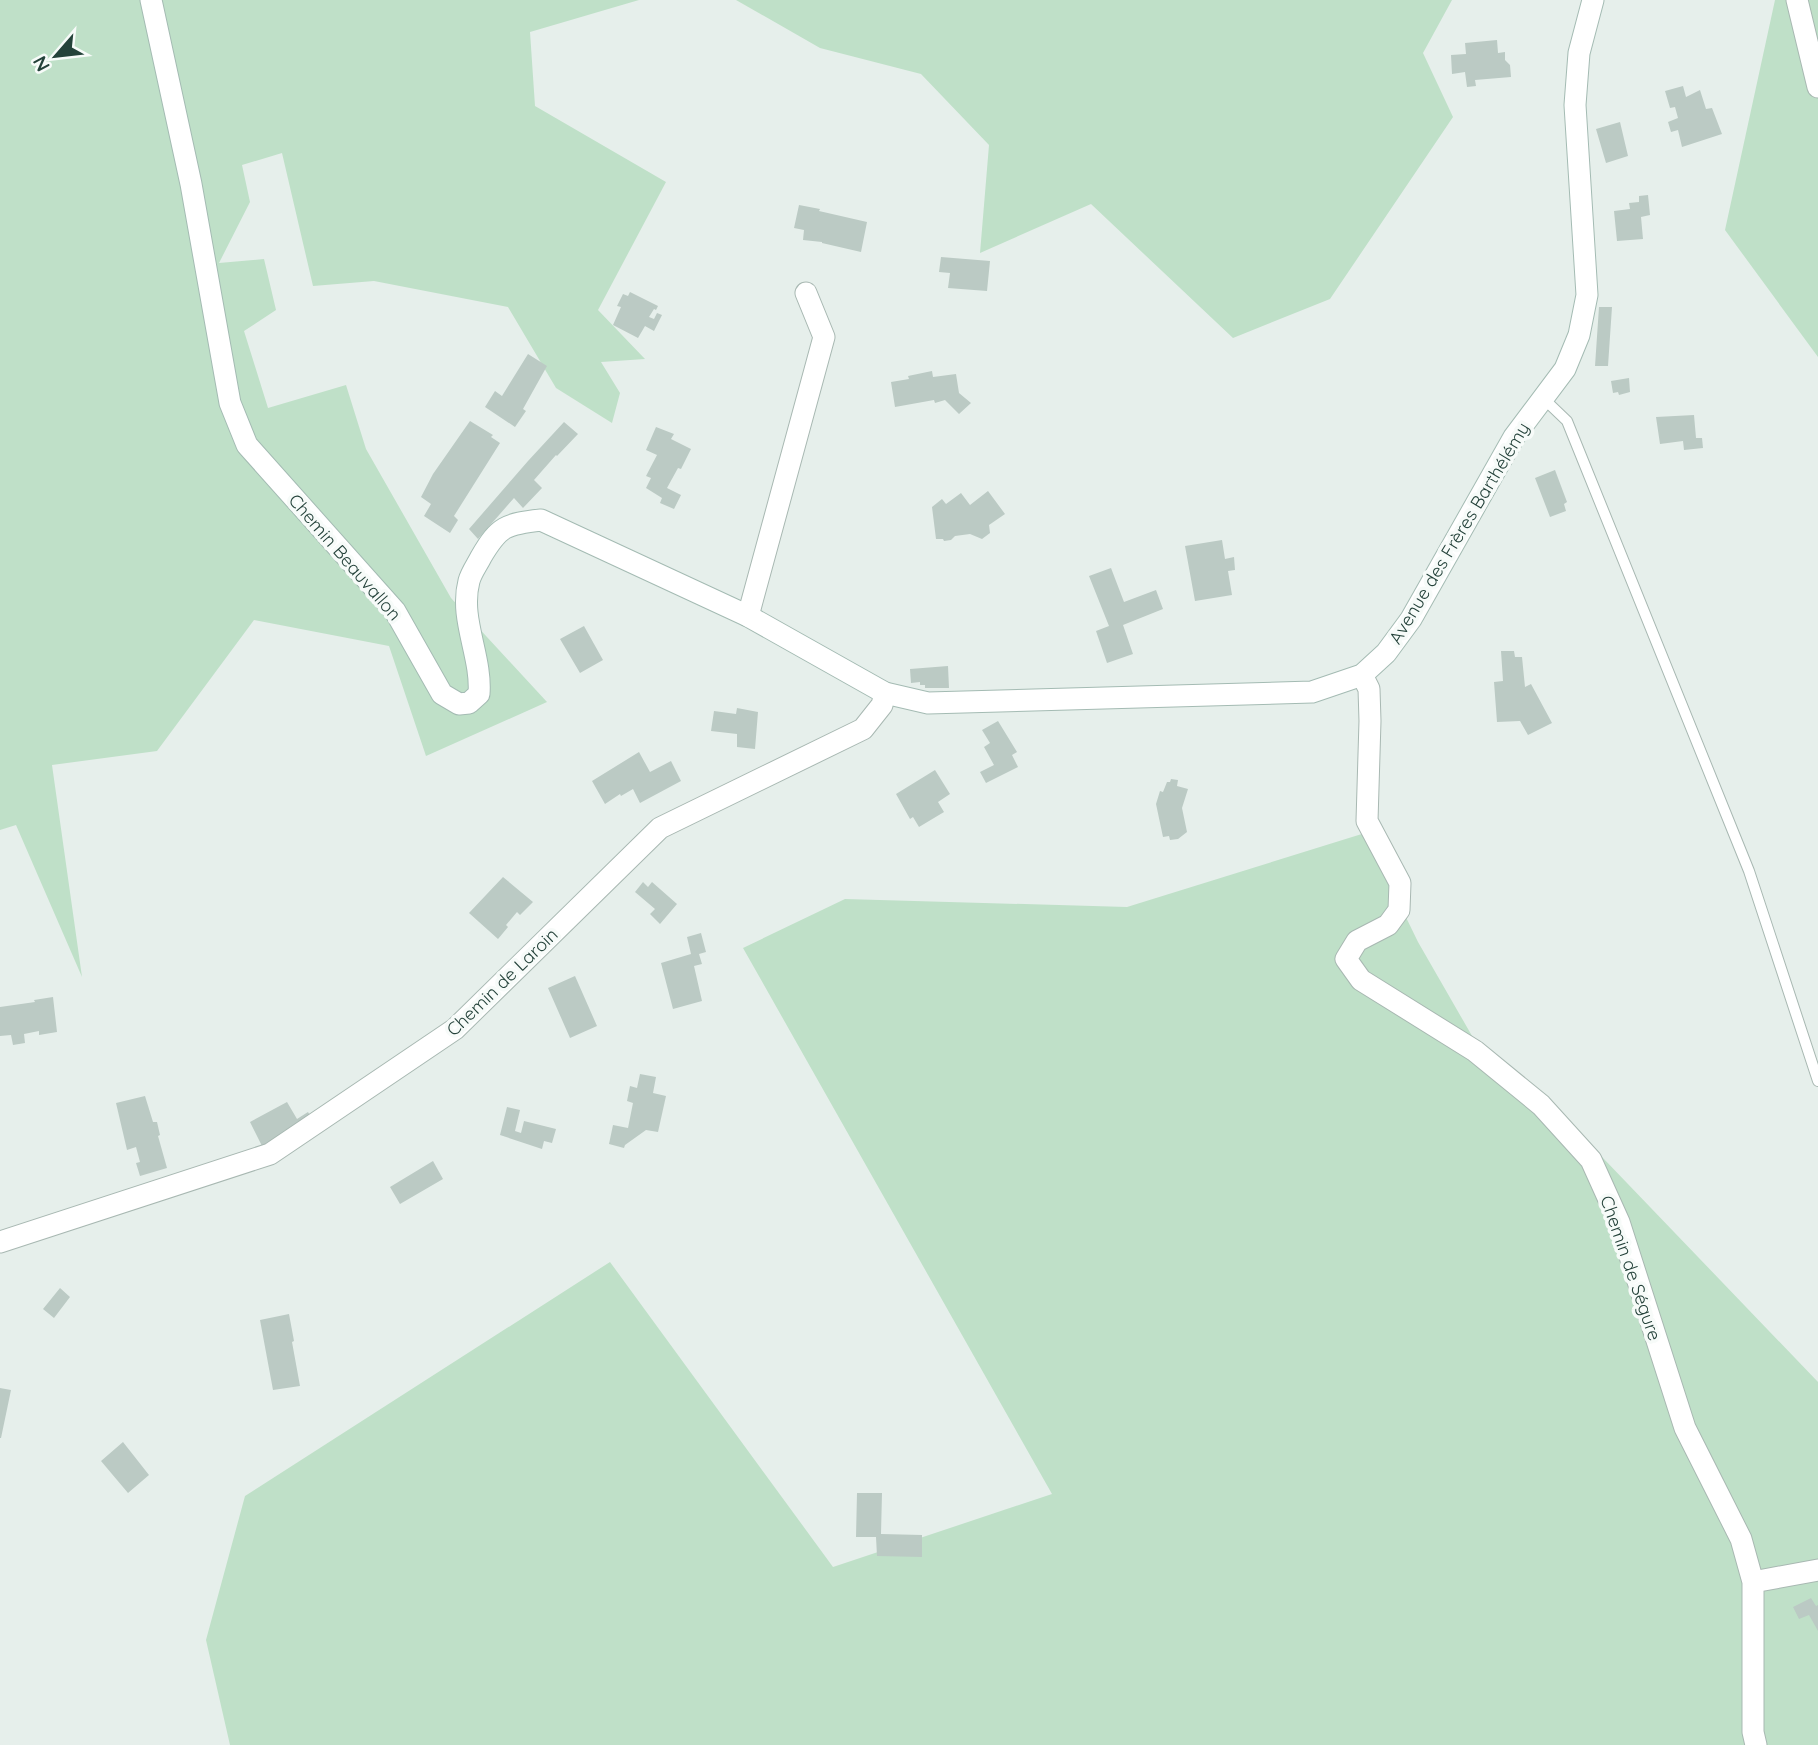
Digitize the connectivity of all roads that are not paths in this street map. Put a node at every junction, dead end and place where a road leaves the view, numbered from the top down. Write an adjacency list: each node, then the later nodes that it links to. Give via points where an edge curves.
1 (151, 0): 7 (street, Chemin Beauvallon, via 191,184 230,403 247,445 395,611 442,694 459,704 469,703 479,694 466,606 469,580 490,542 502,528 517,523 541,520)
2 (1593, 0): 6 (street, Avenue des Frères Barthélémy, via 1579,53 1575,105 1587,295 1579,335 1565,369)
3 (1797, 0): 4 (street)
4 (1818, 87)
5 (806, 293): 7 (street, via 824,337)
6 (1543, 398): 8 (street, Avenue des Frères Barthélémy, via 1514,438 1411,619); 10 (lane, via 1567,421 1749,871)
7 (748, 616): 9 (street, Chemin Beauvallon)
8 (1363, 675): 9 (street, Avenue des Frères Barthélémy, via 1312,692 928,703); 13 (street, Chemin de Ségure, via 1370,721 1367,821 1400,883 1399,910 1388,925 1357,941 1346,959 1361,980 1475,1051 1541,1105 1591,1160 1619,1222 1685,1428 1741,1539)
9 (885, 694): 11 (street, Chemin de Laroin, via 863,729 660,828 455,1030 270,1154)
10 (1818, 1082)
11 (0, 1242)
12 (1818, 1570): 13 (street)
13 (1753, 1582): 14 (street, Chemin de Ségure)
14 (1756, 1745)

